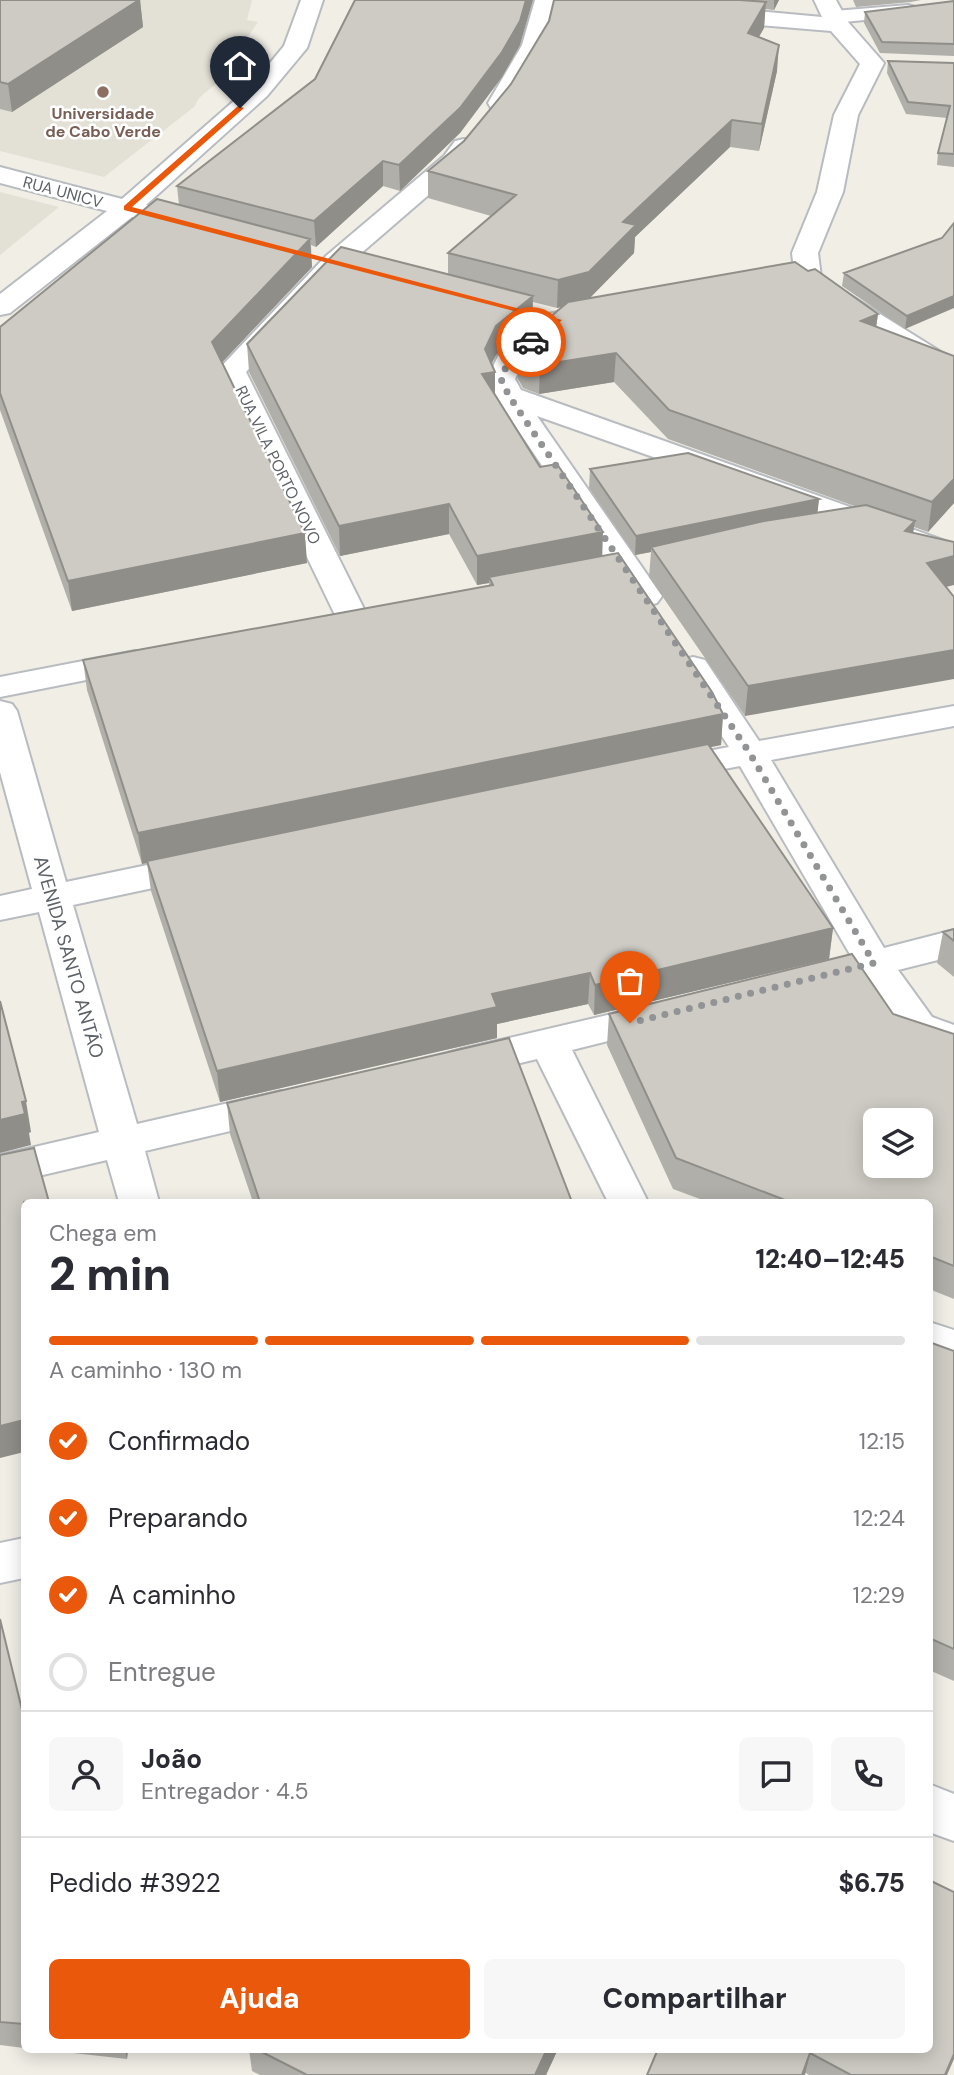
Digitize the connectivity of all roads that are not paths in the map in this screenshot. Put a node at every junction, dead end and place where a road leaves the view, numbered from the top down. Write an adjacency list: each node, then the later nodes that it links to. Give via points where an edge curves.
1 (312, 0): 9 (street, via 295,48 259,91)
2 (553, 0): 18 (street, RUA VILA PORTO NOVO, via 534,45 499,104 453,161 335,262 231,371)
3 (923, 8): 5 (lane)
4 (687, 12): 5 (street)
5 (832, 14): 6 (street)
6 (872, 63): 7 (street); 13 (street, via 846,115 830,192 795,278)
7 (897, 64)
8 (0, 175): 9 (street, RUA UNICV)
9 (127, 208): 10 (street, RUA UNICV); 11 (street)
10 (213, 230)
11 (0, 307)
12 (557, 315): 14 (street, via 508,362 501,379)
13 (954, 370)
14 (509, 396): 15 (street); 23 (street)
15 (864, 522): 16 (street); 17 (street)
16 (800, 533)
17 (954, 554)
18 (353, 619)
19 (163, 656): 20 (street)
20 (0, 687)
21 (0, 711): 26 (street, AVENIDA SANTO ANTÃO)
22 (954, 716): 23 (street)
23 (749, 752): 24 (street); 29 (street)
24 (640, 775)
25 (230, 860): 26 (street)
26 (53, 897): 27 (street); 36 (street, AVENIDA SANTO ANTÃO)
27 (0, 908)
28 (954, 943): 29 (street)
29 (874, 963): 30 (street); 32 (street, via 918,1027)
30 (820, 976)
31 (698, 1006): 33 (street)
32 (954, 1039)
33 (549, 1043): 34 (street); 39 (street)
34 (428, 1071)
35 (308, 1099): 36 (street)
36 (122, 1142): 37 (street); 38 (street, AVENIDA SANTO ANTÃO)
37 (0, 1170)
38 (138, 1199)
39 (627, 1199)
40 (933, 1340): 41 (street)
41 (954, 1348)
42 (21, 1559): 43 (street)
43 (0, 1563)
44 (933, 1809): 45 (street)
45 (954, 1818)

